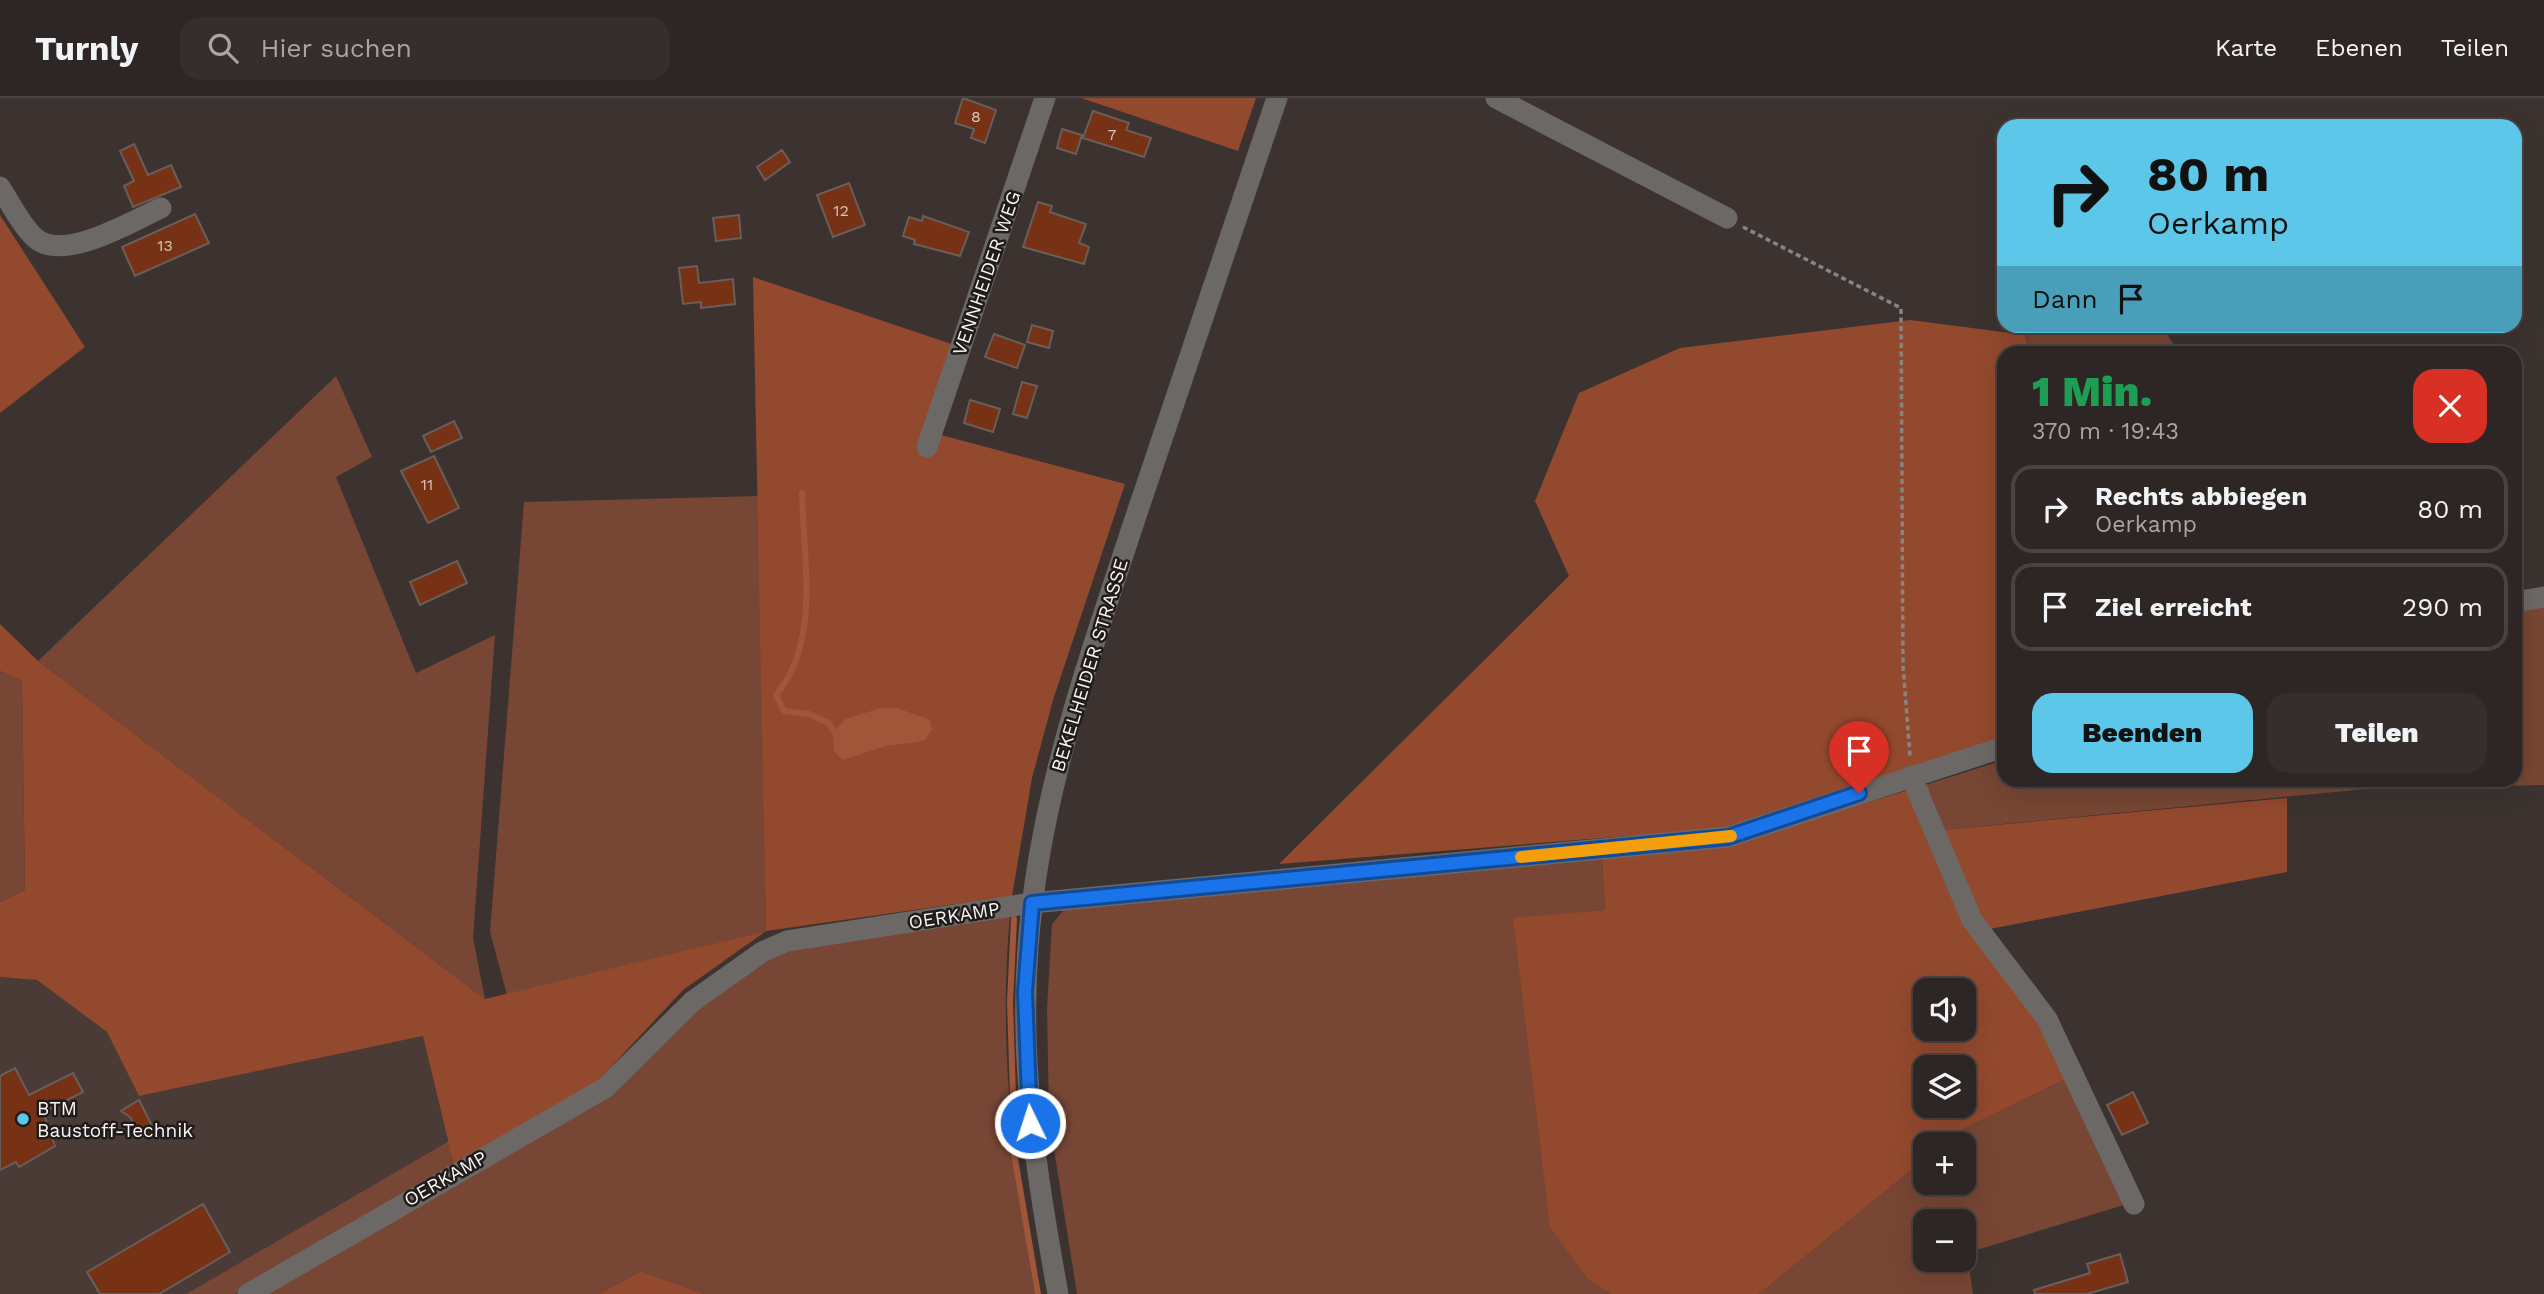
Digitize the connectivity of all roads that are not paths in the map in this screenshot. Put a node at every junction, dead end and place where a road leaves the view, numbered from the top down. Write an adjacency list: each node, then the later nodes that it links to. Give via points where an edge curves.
1 (1045, 98): 7 (street, VENNHEIDER WEG)
2 (1277, 98): 12 (street, BEKELHEIDER STRASSE, via 1074,701)
3 (1496, 98): 6 (street)
4 (0, 187): 5 (street, via 34,238 52,245 70,246)
5 (161, 208)
6 (1727, 219)
7 (927, 447)
8 (2544, 597): 9 (street)
9 (2522, 601)
10 (1997, 749): 11 (street, OERKAMP)
11 (1911, 776): 12 (street, OERKAMP, via 1728,837); 13 (street, via 1972,920 2047,1019)
12 (1032, 903): 14 (street, OERKAMP, via 787,940 762,952 692,1001 605,1088); 15 (street, BEKELHEIDER STRASSE, via 1025,992 1028,1084 1037,1181)
13 (2134, 1204)
14 (248, 1294)
15 (1058, 1294)

